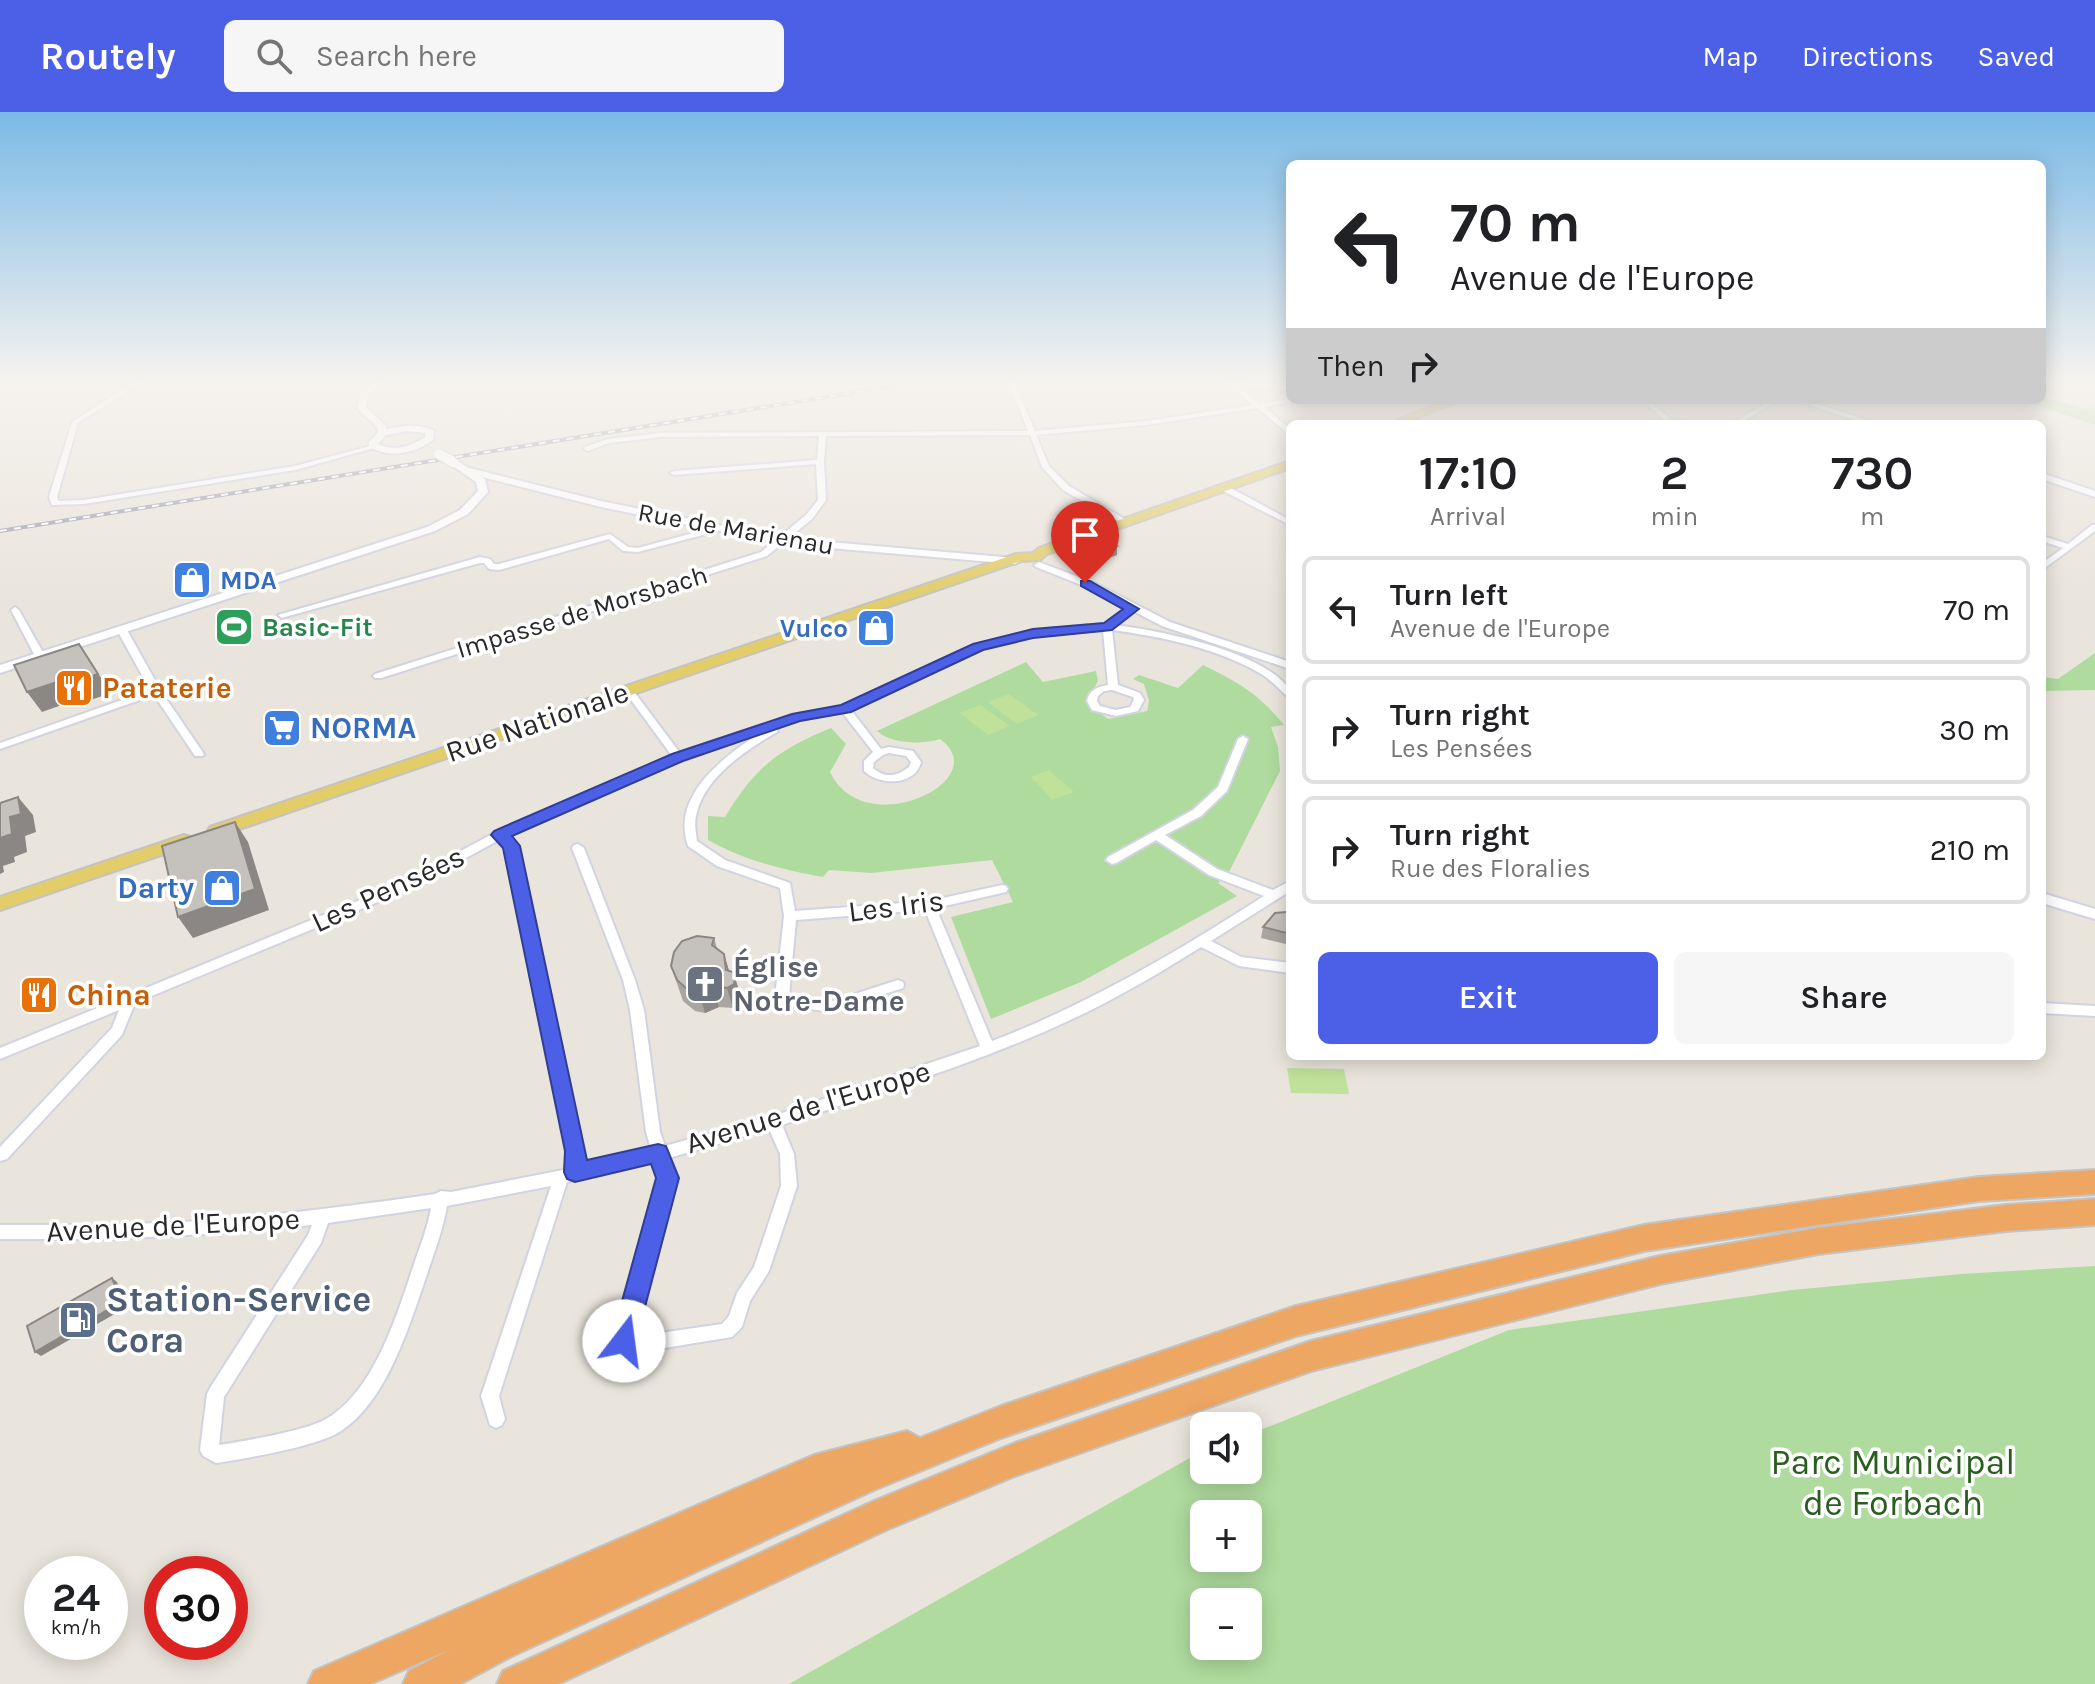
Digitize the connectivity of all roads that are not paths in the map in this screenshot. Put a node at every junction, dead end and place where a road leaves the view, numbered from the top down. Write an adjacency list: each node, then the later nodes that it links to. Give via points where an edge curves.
1 (66, 454): 2 (street, via 55,503 295,468)
2 (346, 454)
3 (439, 454): 8 (main road, bridge)
4 (821, 454): 6 (street, Impasse de Morsbach)
5 (1040, 454): 16 (street, via 1066,488)
6 (820, 462): 9 (street); 20 (street, Impasse de Morsbach, via 822,500)
7 (1286, 466): 12 (main road, Rue Nationale)
8 (469, 471): 11 (street, Rue de Marienau); 13 (main road)
9 (674, 473)
10 (2046, 477): 14 (street)
11 (527, 487): 13 (street); 18 (street, Rue de Marienau)
12 (1226, 489): 15 (street); 16 (main road, Rue Nationale)
13 (492, 491): 31 (main road, via 431,529)
14 (2095, 494)
15 (1286, 521)
16 (1125, 523): 23 (main road, Rue Nationale, via 1043,551)
17 (2095, 527): 21 (street)
18 (715, 529): 20 (street, Rue de Marienau); 29 (street, via 638,550 626,549 610,536 499,567 480,560)
19 (2046, 539): 21 (street)
20 (783, 541): 22 (street, Rue de Marienau); 35 (street, Impasse de Morsbach, via 764,554)
21 (2069, 547): 25 (street)
22 (958, 556): 24 (street, Rue de Marienau); 26 (street, via 966,566)
23 (1037, 561): 24 (main road, Rue Nationale); 27 (street)
24 (1018, 564): 26 (main road, Rue Nationale)
25 (2046, 564)
26 (963, 577): 39 (main road, Rue Nationale)
27 (1132, 609): 30 (street); 33 (street)
28 (15, 610): 32 (street)
29 (282, 615)
30 (1107, 627): 36 (street); 37 (street, via 1173,637 1227,654 1268,674); 40 (street, via 1033,633 978,647)
31 (122, 630): 32 (main road); 38 (street)
32 (40, 656): 34 (main road)
33 (1286, 665)
34 (0, 669)
35 (378, 676)
36 (1113, 687)
37 (1286, 690)
38 (156, 691): 43 (street); 45 (street)
39 (629, 691): 46 (street); 55 (main road, Rue Nationale)
40 (845, 709): 41 (street); 44 (street)
41 (797, 717): 46 (street); 58 (street, via 724,765 703,789 690,817 692,843 721,863 786,886)
42 (1243, 739): 48 (street, via 1223,789 1197,813)
43 (0, 746)
44 (879, 753)
45 (199, 754)
46 (678, 757): 47 (street)
47 (500, 835): 62 (street, Les Pensées, via 405,886); 70 (street, Les Pensées, via 511,846 576,1151)
48 (1158, 836): 50 (street); 53 (street, via 1213,872)
49 (578, 848): 68 (street, via 637,1010)
50 (1112, 860)
51 (1286, 888): 53 (street, Avenue de l'Europe)
52 (1002, 889): 56 (street, Les Iris)
53 (1274, 895): 59 (street, Avenue de l'Europe)
54 (2046, 899): 57 (street)
55 (0, 904)
56 (929, 905): 58 (street, Les Iris); 65 (street)
57 (2095, 914)
58 (790, 916): 61 (street, via 784,1000 830,1007)
59 (1203, 943): 60 (street, via 1239,961); 65 (street, Avenue de l'Europe, via 1085,1007)
60 (1286, 967)
61 (898, 985)
62 (130, 1000): 66 (street, Les Pensées); 69 (street, via 117,1031)
63 (2046, 1008): 64 (street)
64 (2095, 1011)
65 (988, 1049): 67 (street, Avenue de l'Europe)
66 (0, 1054)
67 (774, 1123): 68 (street, Avenue de l'Europe); 68 (street, via 787,1154 789,1186 761,1271 743,1298 736,1321 726,1331 646,1343 624,1341 668,1178)
68 (658, 1153): 70 (street, Avenue de l'Europe)
69 (2, 1155)
70 (568, 1174): 72 (street, Avenue de l'Europe); 78 (street, via 490,1396)
71 (2095, 1182): 79 (highway, via 1979,1189 1644,1238 1296,1321)
72 (441, 1198): 74 (street, Avenue de l'Europe); 74 (street, via 391,1347 352,1412 331,1427 216,1454 209,1450 216,1394 315,1238)
73 (2095, 1212): 75 (highway)
74 (323, 1216): 77 (street, Avenue de l'Europe, via 97,1235)
75 (2006, 1218): 76 (highway); 82 (highway, via 1818,1241 1660,1270 1311,1356 1015,1460 874,1518)
76 (2095, 1220)
77 (0, 1232)
78 (496, 1419)
79 (1001, 1422): 80 (highway, via 814,1472); 81 (highway, via 864,1477 555,1617)
80 (327, 1684)
81 (422, 1684)
82 (516, 1684)

